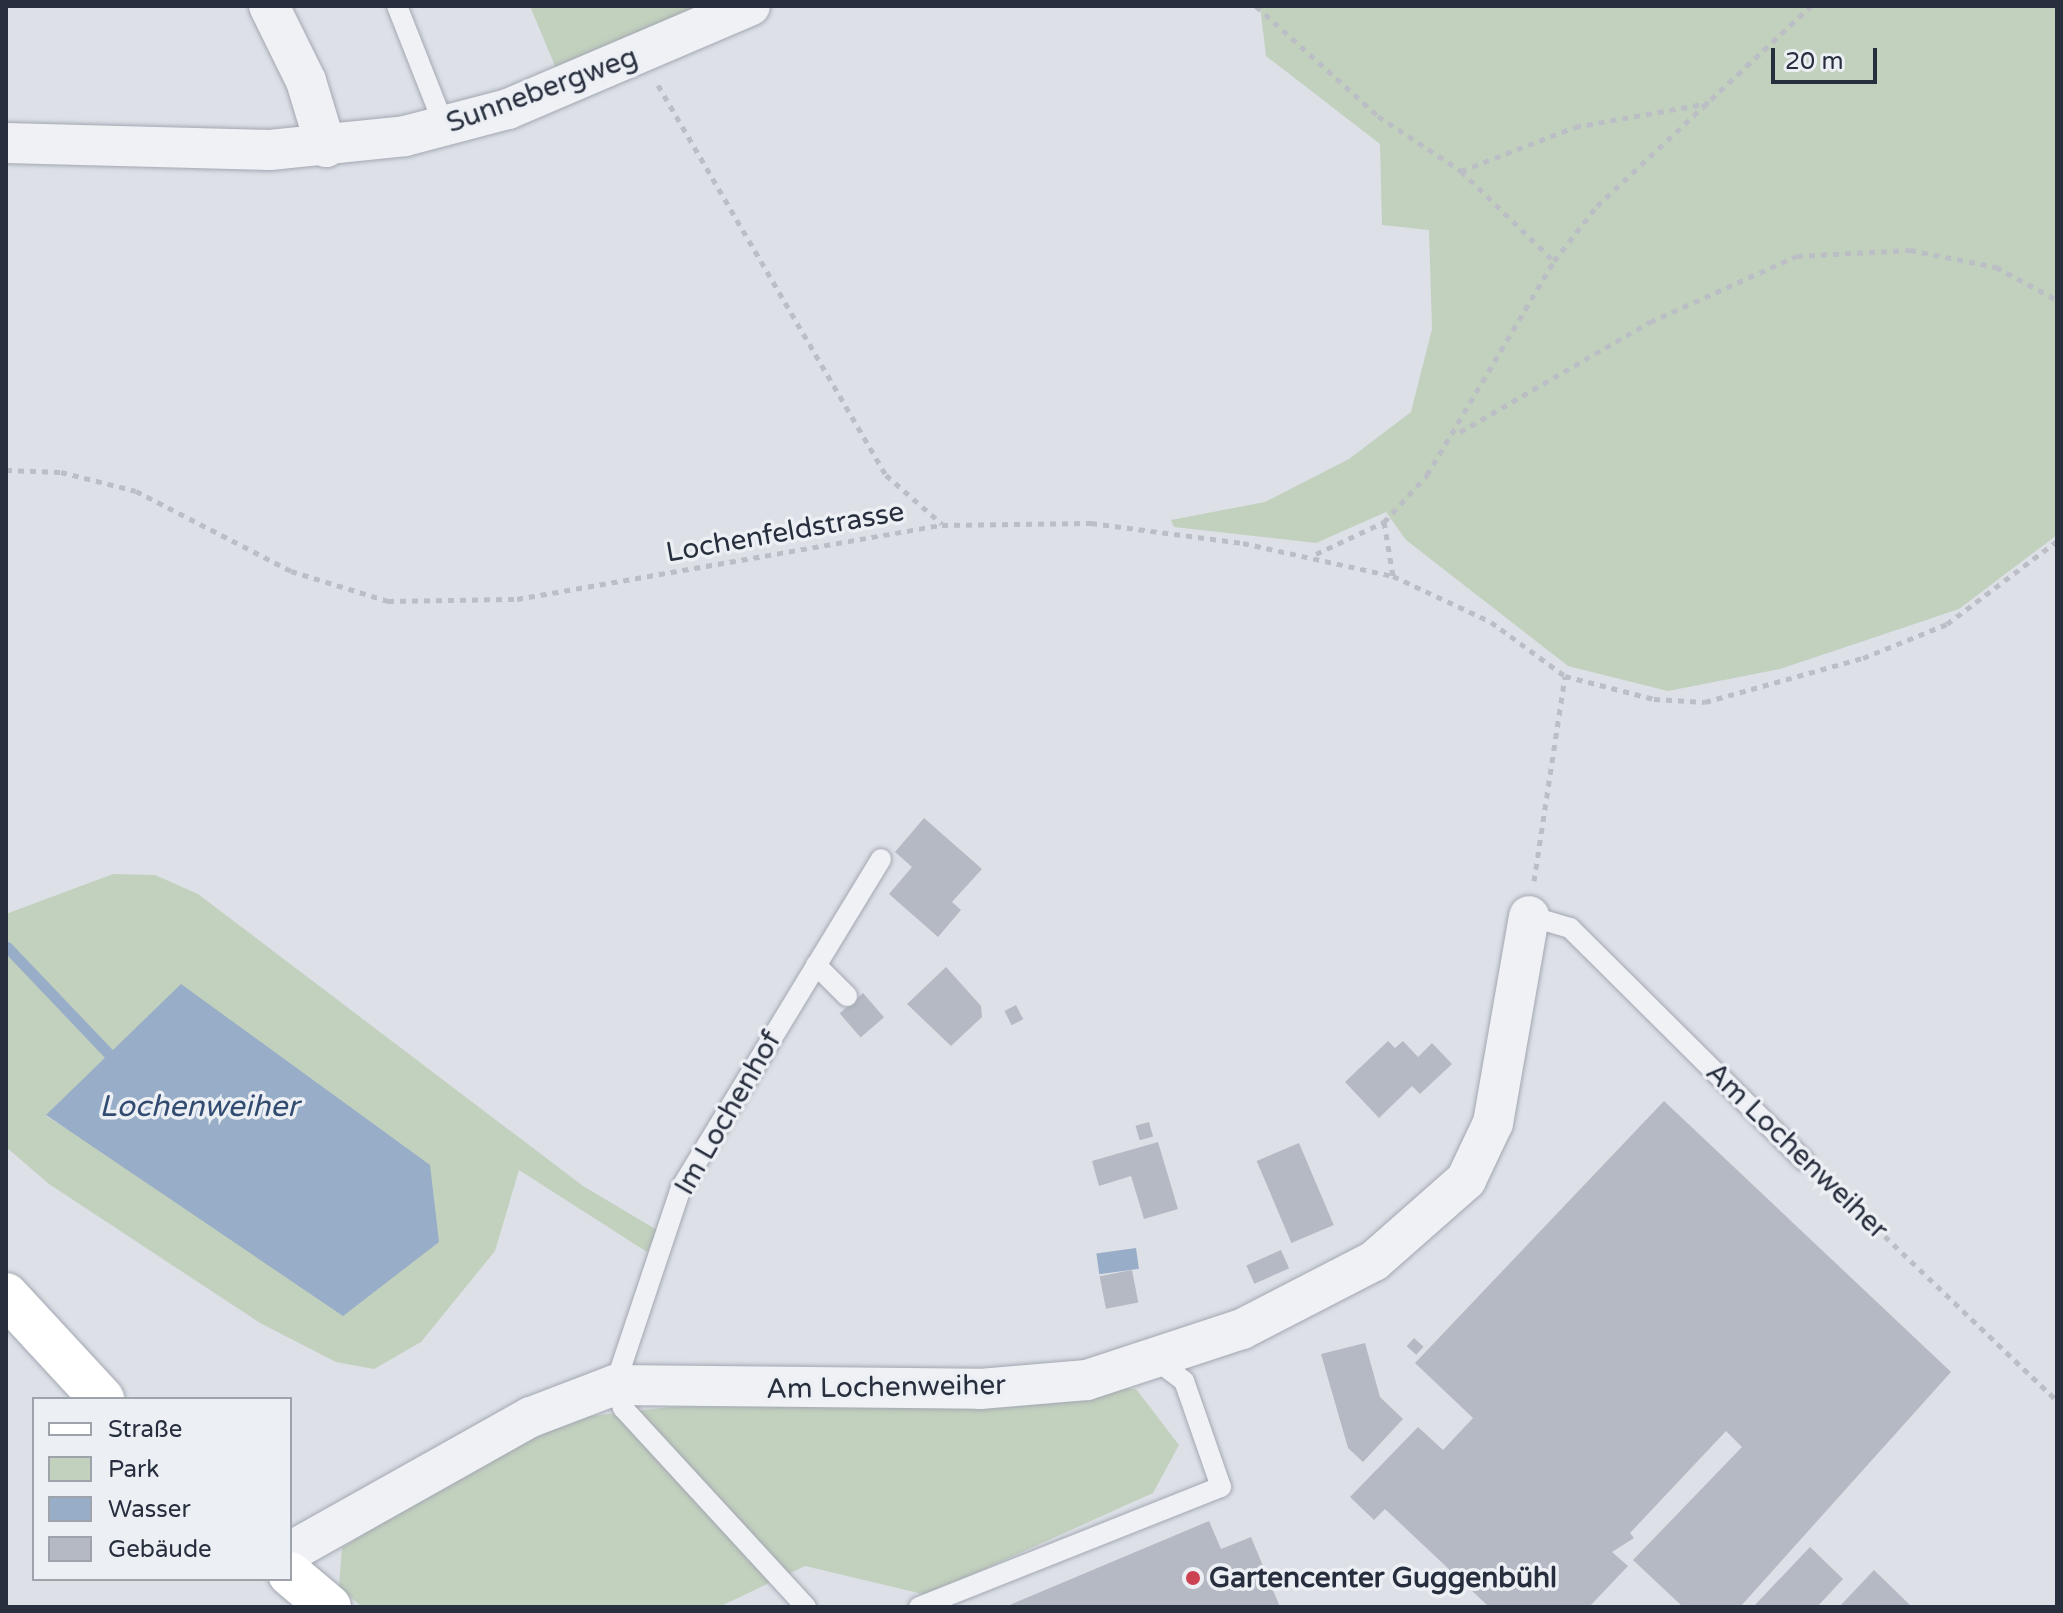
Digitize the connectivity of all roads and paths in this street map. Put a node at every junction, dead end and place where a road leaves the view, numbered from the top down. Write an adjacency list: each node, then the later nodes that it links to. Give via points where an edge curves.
1 (269, 6): 10 (street, via 306,81)
2 (397, 6): 8 (lane)
3 (750, 6): 6 (street, Sunnebergweg)
4 (1256, 6): 11 (path, via 1378,116)
5 (1811, 6): 7 (path)
6 (640, 55): 8 (street, Sunnebergweg); 17 (path, via 886,475)
7 (1710, 103): 11 (path, via 1575,127); 12 (path, via 1597,206)
8 (445, 128): 10 (street, Sunnebergweg)
9 (6, 143): 10 (street, Sunnebergweg)
10 (326, 147)
11 (1461, 171): 12 (path)
12 (1554, 261): 14 (path)
13 (2057, 300): 14 (path, via 1996,267 1910,250 1797,256 1650,322)
14 (1458, 433): 16 (path)
15 (6, 470): 17 (path, Lochenfeldstrasse, via 61,472 136,491 291,571 388,601 517,599)
16 (1384, 522): 19 (path); 20 (path)
17 (942, 525): 19 (path, Lochenfeldstrasse, via 1091,523)
18 (2057, 541): 21 (path, via 1947,624 1863,658 1705,702 1654,699)
19 (1316, 554): 20 (path, Lochenfeldstrasse)
20 (1393, 576): 21 (path, Lochenfeldstrasse, via 1491,622)
21 (1565, 676): 23 (path)
22 (881, 859): 24 (lane, Im Lochenhof)
23 (1529, 916): 26 (lane, Am Lochenweiher, via 1570,928); 28 (street, Am Lochenweiher, via 1493,1123 1466,1180 1374,1261 1242,1329)
24 (816, 965): 25 (lane); 29 (lane, Im Lochenhof, via 681,1188)
25 (847, 996)
26 (1804, 1160): 31 (path, Am Lochenweiher)
27 (6, 1295): 30 (main road)
28 (1153, 1358): 29 (street, Am Lochenweiher, via 1087,1380 980,1389); 36 (lane, via 1184,1381 1221,1487)
29 (615, 1385): 32 (street, Am Lochenweiher, via 531,1417); 35 (lane, via 623,1408)
30 (100, 1397)
31 (2057, 1401)
32 (292, 1551)
33 (292, 1576): 34 (main road)
34 (329, 1607)
35 (806, 1607)
36 (919, 1607)

